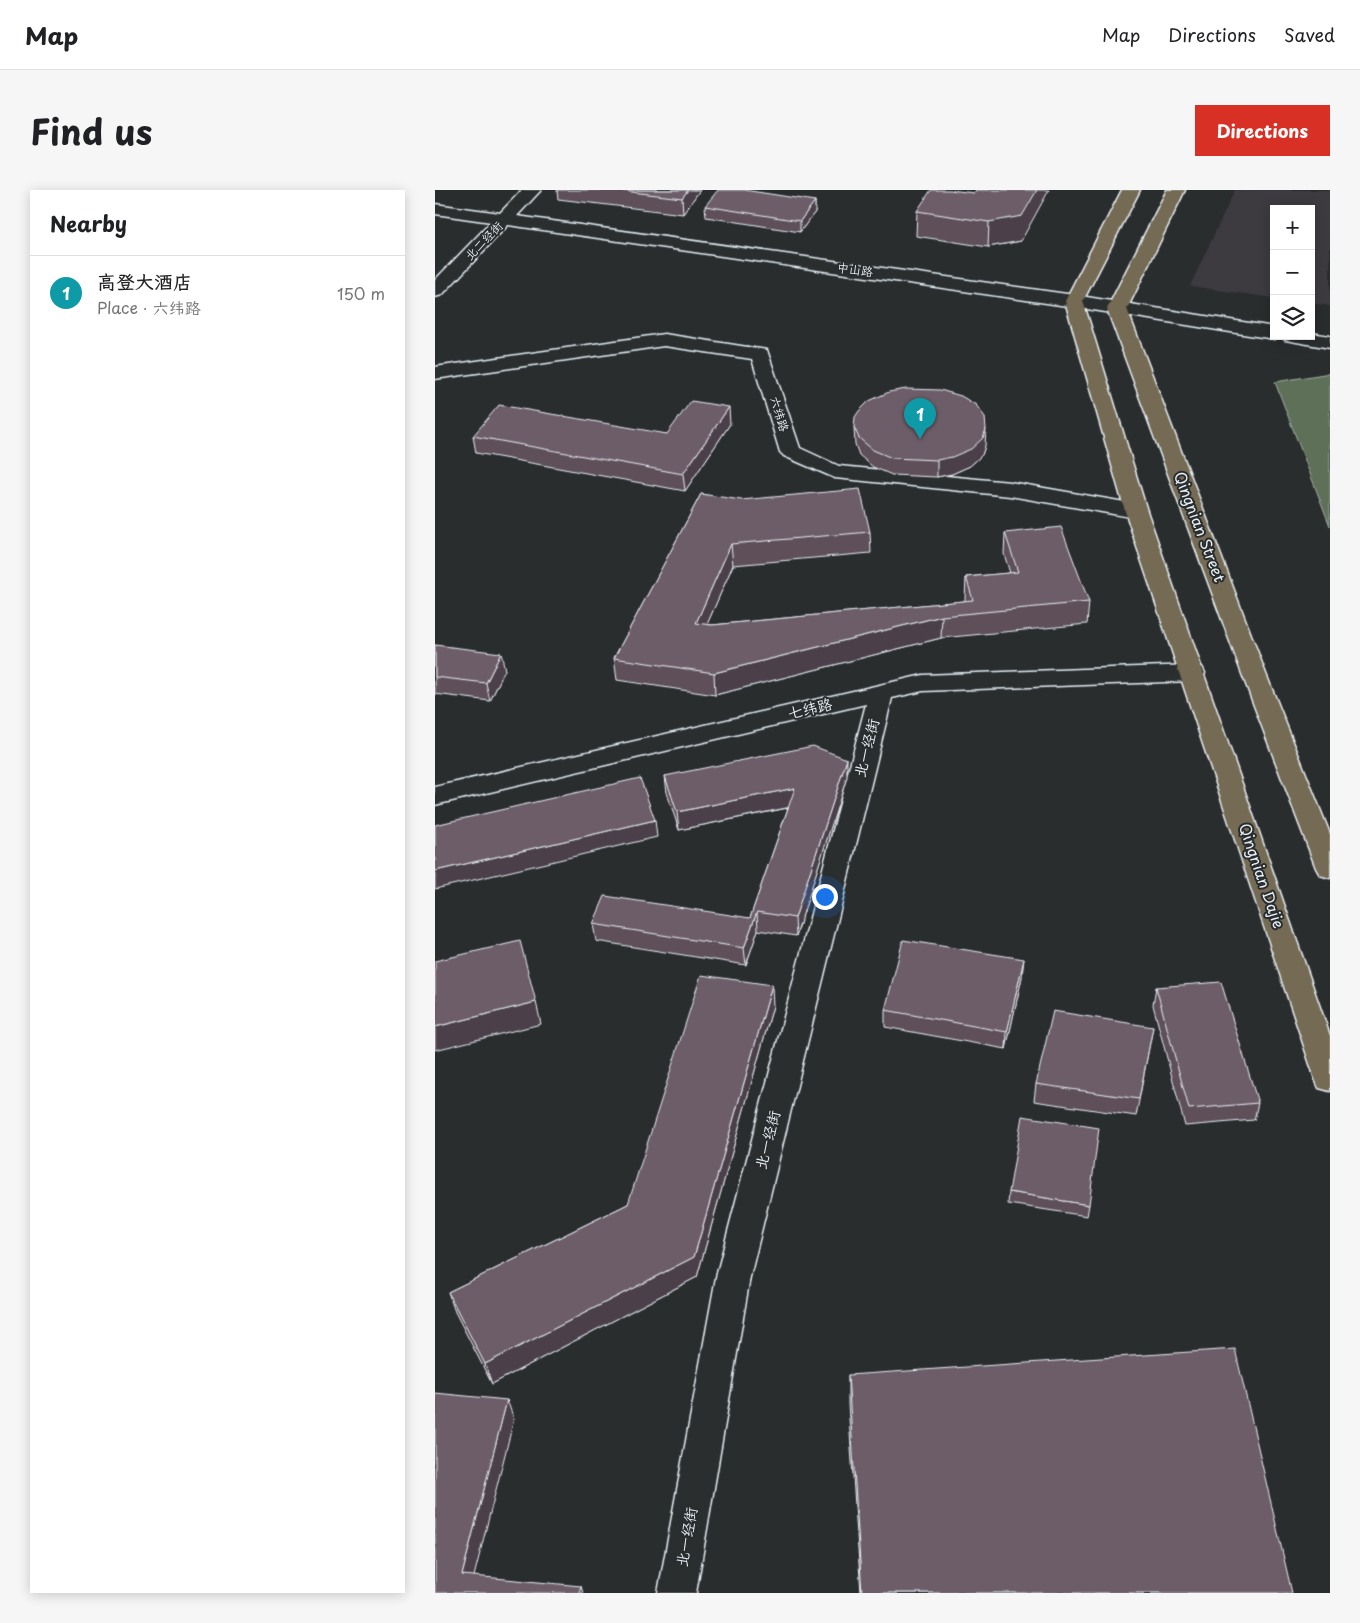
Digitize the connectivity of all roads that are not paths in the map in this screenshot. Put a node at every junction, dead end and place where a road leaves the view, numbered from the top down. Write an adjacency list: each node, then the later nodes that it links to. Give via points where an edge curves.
1 (532, 190): 5 (street, 北二经街)
2 (1131, 190): 7 (main road)
3 (1176, 190): 8 (main road)
4 (435, 209): 5 (street, 中山路)
5 (504, 219): 6 (street, 北二经街); 7 (street, 中山路)
6 (435, 291)
7 (1074, 301): 8 (street, 中山路); 13 (main road)
8 (1117, 309): 9 (street, 中山路); 17 (main road, Qingnian Street, via 1253,674)
9 (1270, 332)
10 (1315, 340): 11 (street)
11 (1330, 342)
12 (435, 373): 13 (street, 六纬路, via 665,340 760,354 791,452 835,472 1010,489)
13 (1136, 511): 14 (main road)
14 (1193, 673): 15 (street, 七纬路, via 923,683); 18 (main road, Qingnian Dajie)
15 (881, 692): 16 (street, 七纬路); 19 (street, 北一经街, via 733,1277)
16 (435, 796)
17 (1330, 868)
18 (1330, 1079)
19 (677, 1593)

